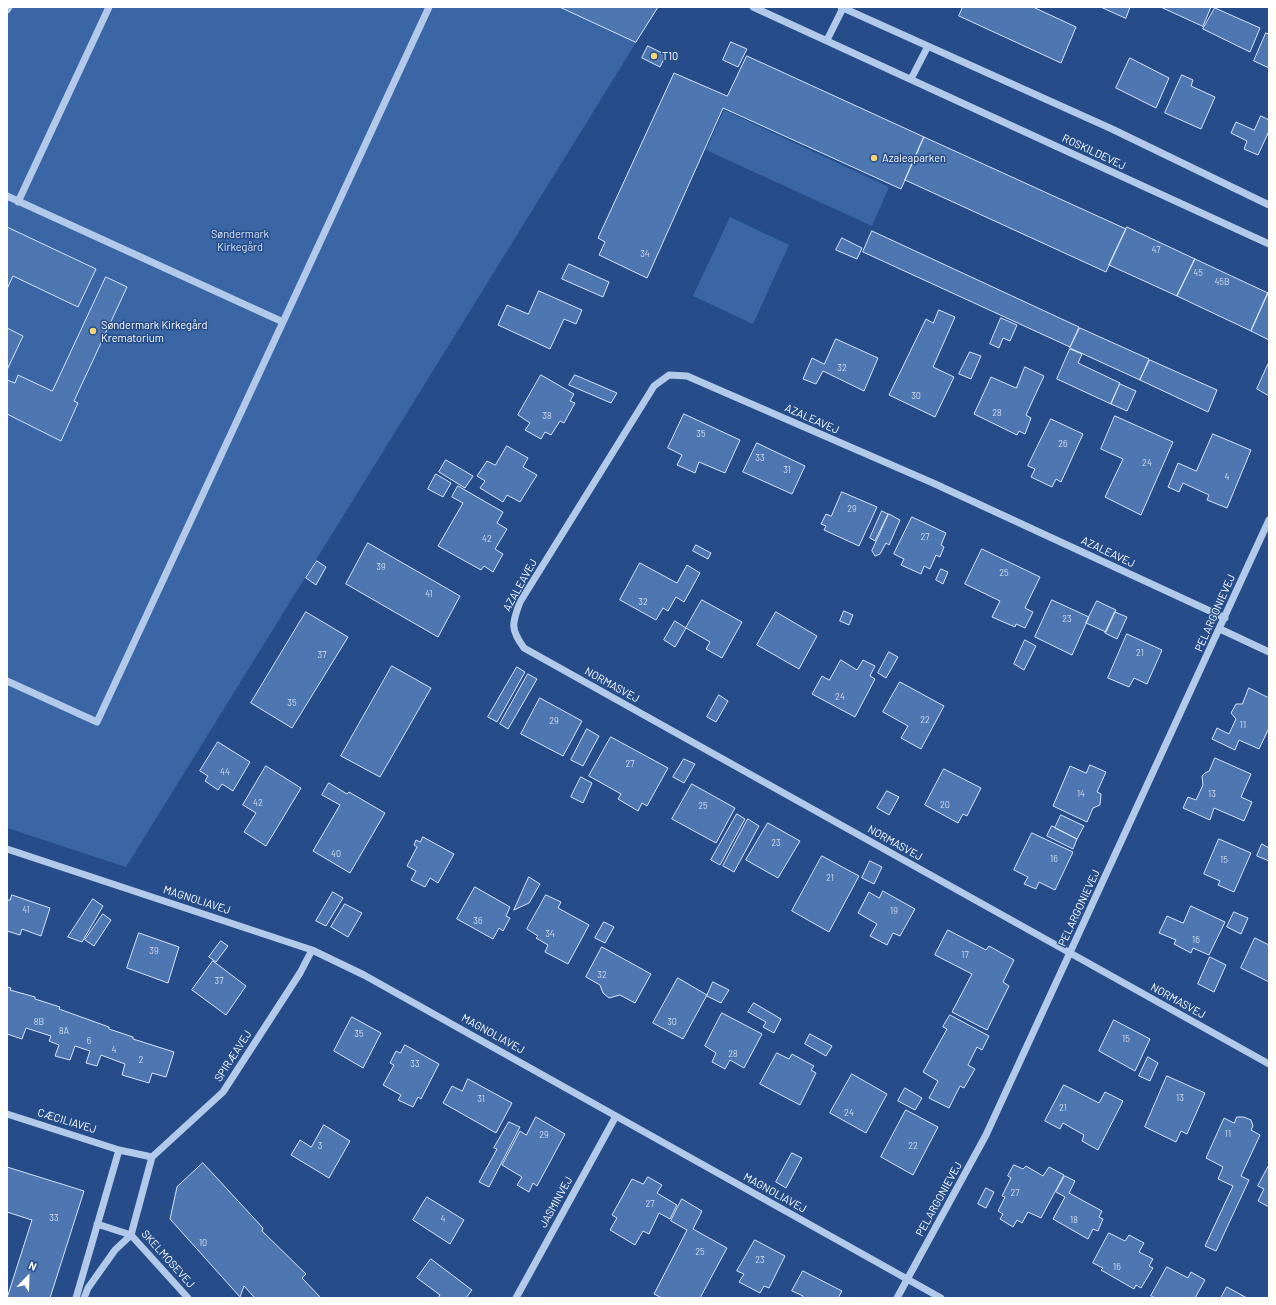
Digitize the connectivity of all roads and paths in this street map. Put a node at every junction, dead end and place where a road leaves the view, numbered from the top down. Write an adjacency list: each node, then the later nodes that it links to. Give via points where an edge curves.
1 (9, 7): 6 (street)
2 (109, 7): 11 (street)
3 (429, 7): 14 (street)
4 (753, 7): 7 (street, ROSKILDEVEJ)
5 (842, 7): 7 (street); 8 (street)
6 (7, 10)
7 (827, 40): 9 (street, ROSKILDEVEJ)
8 (928, 46): 9 (street); 12 (street, via 1112,129)
9 (911, 79): 13 (street, ROSKILDEVEJ)
10 (7, 196): 11 (street)
11 (18, 202): 14 (street)
12 (1269, 205)
13 (1269, 244)
14 (283, 322): 20 (street, via 97,722)
15 (1269, 520): 16 (street, PELARGONIEVEJ)
16 (1225, 618): 17 (street, PELARGONIEVEJ); 18 (street, AZALEAVEJ, via 933,483 687,376 669,375 654,386 520,602 512,621)
17 (1220, 629): 19 (street); 23 (street, PELARGONIEVEJ)
18 (515, 635): 23 (street, NORMASVEJ, via 524,648)
19 (1269, 652)
20 (7, 681)
21 (7, 849): 22 (street, MAGNOLIAVEJ)
22 (312, 950): 26 (street, MAGNOLIAVEJ, via 364,975); 28 (street, SPIRÆAVEJ, via 300,973 223,1092)
23 (1070, 954): 24 (street, NORMASVEJ); 31 (street, PELARGONIEVEJ, via 986,1135)
24 (1269, 1064)
25 (7, 1114): 27 (street, CÆCILIAVEJ)
26 (616, 1116): 31 (street, MAGNOLIAVEJ); 35 (street, JASMINVEJ)
27 (119, 1150): 28 (street, CÆCILIAVEJ); 29 (street)
28 (152, 1158): 30 (street)
29 (97, 1224): 30 (street); 32 (street)
30 (131, 1235): 33 (street, via 115,1250 88,1288); 34 (street, SKELMOSEVEJ)
31 (907, 1279): 36 (street, PELARGONIEVEJ); 37 (street, MAGNOLIAVEJ)
32 (76, 1298)
33 (84, 1298)
34 (188, 1298)
35 (516, 1298)
36 (897, 1298)
37 (941, 1298)

